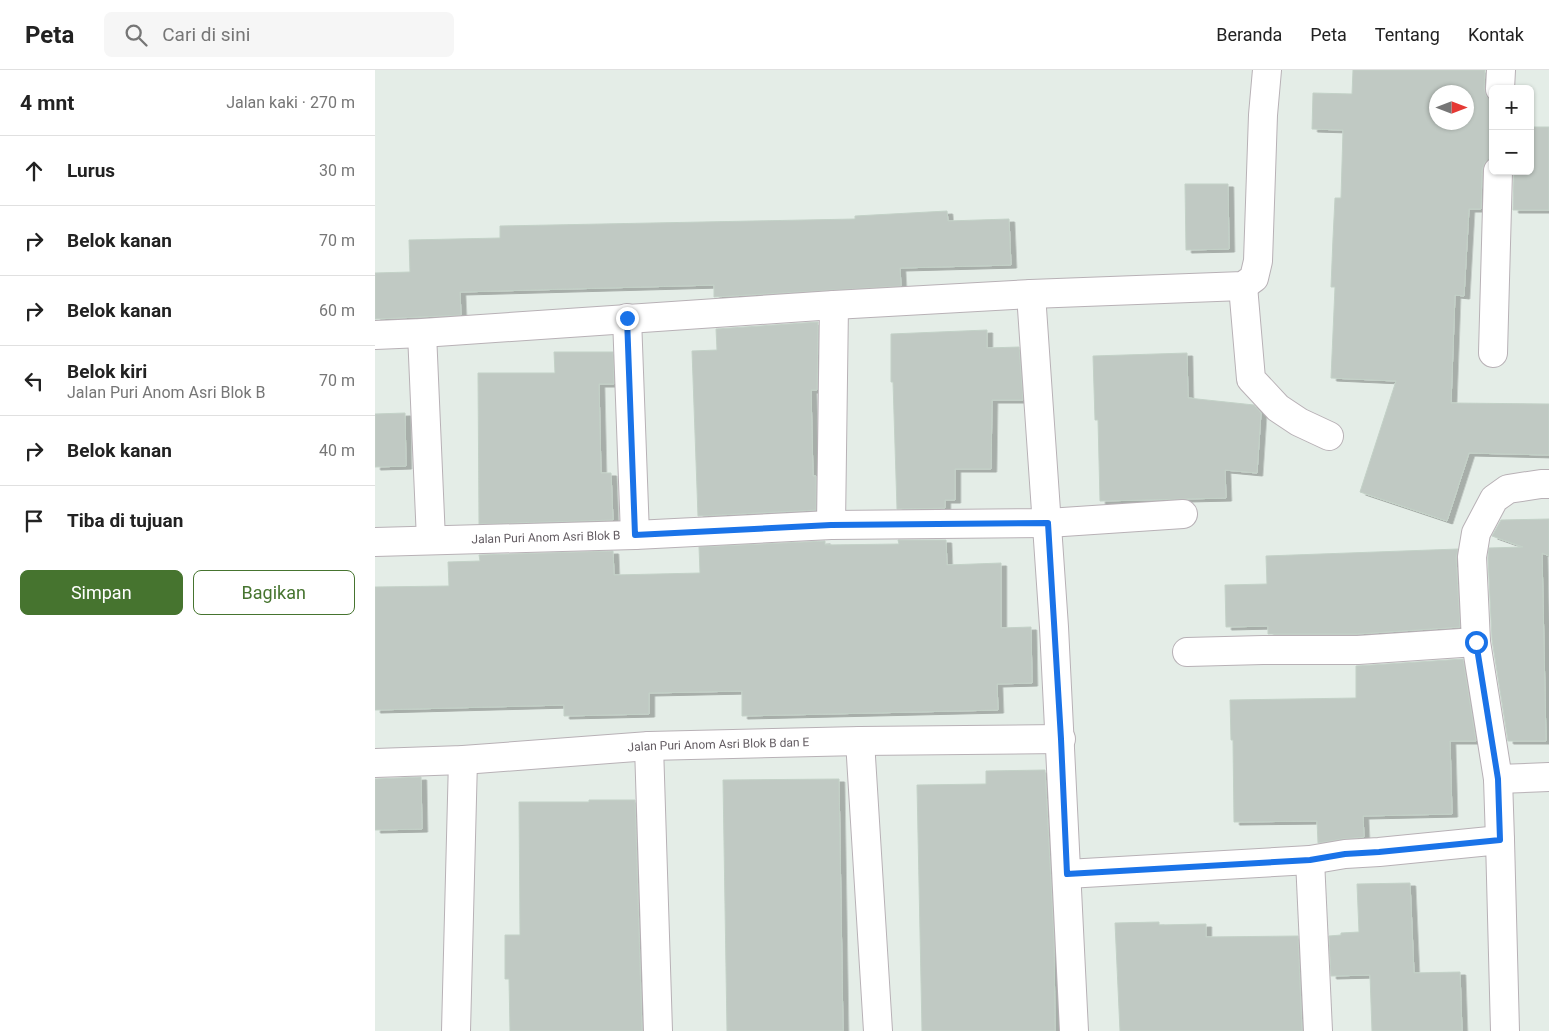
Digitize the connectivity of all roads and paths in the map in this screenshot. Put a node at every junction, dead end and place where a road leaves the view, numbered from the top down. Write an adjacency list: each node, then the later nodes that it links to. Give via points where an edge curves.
1 (1267, 70): 5 (street, via 1258,261 1254,278)
2 (1501, 70): 3 (street)
3 (1500, 85)
4 (1498, 175): 11 (street)
5 (1243, 286): 6 (street); 12 (street, via 1251,379 1278,408)
6 (1031, 294): 7 (street); 15 (street)
7 (833, 305): 8 (street); 16 (street)
8 (627, 318): 9 (street); 17 (street)
9 (422, 333): 10 (street); 18 (street)
10 (375, 335)
11 (1493, 353)
12 (1329, 436)
13 (1549, 484): 20 (street, via 1508,489 1494,499 1476,532 1471,557)
14 (1183, 514): 15 (street, Jalan Puri Anom Asri Blok B)
15 (1048, 523): 16 (street, Jalan Puri Anom Asri Blok B); 22 (street)
16 (831, 525): 17 (street, Jalan Puri Anom Asri Blok B)
17 (635, 535): 18 (street, Jalan Puri Anom Asri Blok B)
18 (431, 540): 19 (street, Jalan Puri Anom Asri Blok B)
19 (375, 542)
20 (1476, 642): 21 (street, via 1358,650); 28 (street)
21 (1187, 652)
22 (1061, 739): 23 (street, Jalan Puri Anom Asri Blok B dan E); 31 (street)
23 (860, 741): 24 (street, Jalan Puri Anom Asri Blok B dan E); 34 (street)
24 (649, 746): 25 (street, Jalan Puri Anom Asri Blok B dan E); 33 (street)
25 (463, 760): 26 (street, Jalan Puri Anom Asri Blok B dan E); 32 (street)
26 (375, 763)
27 (1549, 777): 28 (street)
28 (1498, 779): 29 (street)
29 (1500, 840): 30 (street); 37 (street)
30 (1310, 860): 31 (street); 36 (street)
31 (1067, 874): 35 (street)
32 (456, 1031)
33 (658, 1031)
34 (878, 1031)
35 (1074, 1031)
36 (1318, 1031)
37 (1505, 1031)

